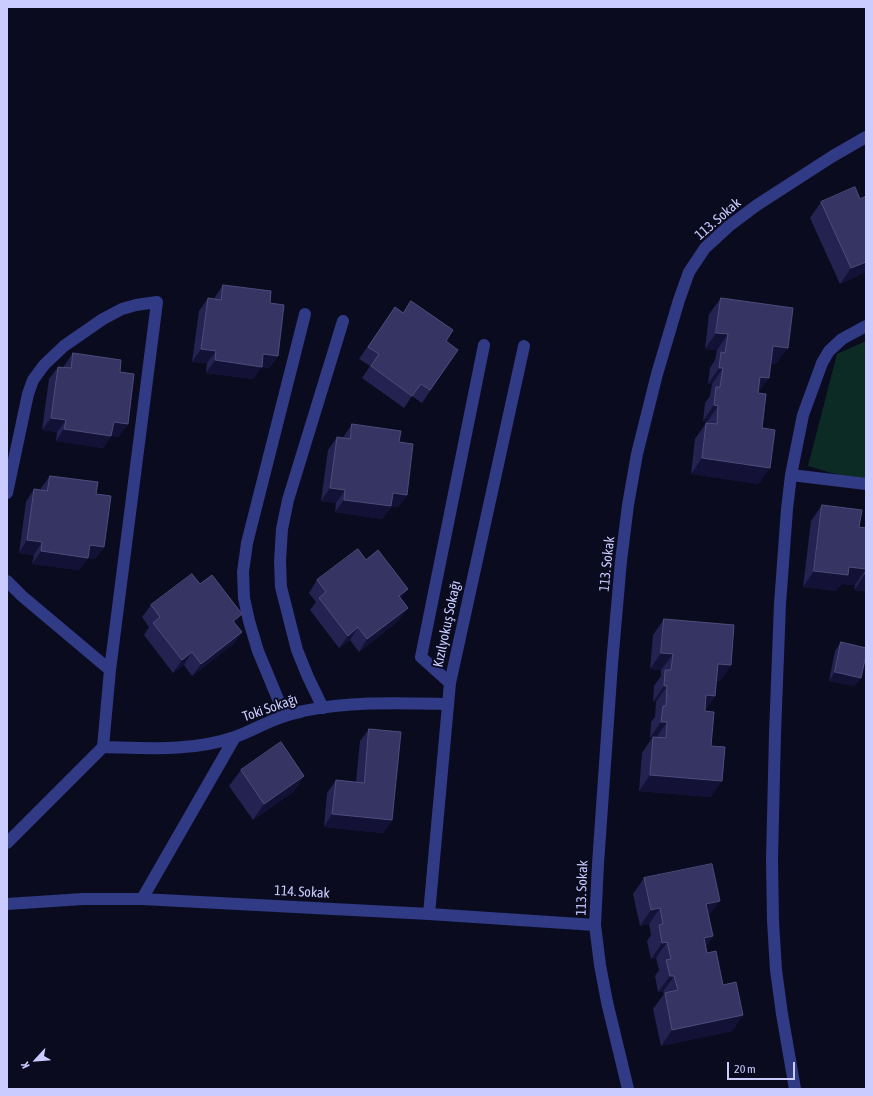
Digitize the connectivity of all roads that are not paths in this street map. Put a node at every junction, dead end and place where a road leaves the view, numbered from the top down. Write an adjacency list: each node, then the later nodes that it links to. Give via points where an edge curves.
1 (866, 136): 22 (street, 113. Sokak, via 757,205 729,226 705,248 689,272 678,300 657,374 628,505 612,664)
2 (305, 314): 15 (street, via 247,543 243,572 244,598 249,621 258,651)
3 (343, 321): 14 (street, via 288,500 282,529 280,561 281,587 297,650)
4 (866, 326): 7 (street, via 842,339 829,350 822,363 803,415)
5 (484, 345): 12 (street, via 421,657)
6 (524, 346): 12 (street, Kızılyokuş Sokağı)
7 (791, 475): 8 (street); 24 (street, via 780,604 772,859 776,970)
8 (866, 484)
9 (7, 493): 11 (street, via 28,394 33,380 44,365 64,346 103,319 122,309 156,302)
10 (7, 581): 11 (street)
11 (110, 670): 17 (street)
12 (450, 683): 13 (street, Kızılyokuş Sokağı)
13 (448, 704): 14 (street, Toki Sokağı, via 377,703); 21 (street, Kızılyokuş Sokağı)
14 (323, 708): 15 (street, Toki Sokağı)
15 (285, 716): 16 (street, Toki Sokağı)
16 (235, 737): 17 (street, Toki Sokağı, via 189,747 165,749); 19 (street)
17 (102, 747): 18 (street)
18 (7, 843)
19 (142, 899): 20 (street, 114. Sokak, via 83,899); 21 (street, 114. Sokak)
20 (7, 904)
21 (429, 914): 22 (street, 114. Sokak)
22 (595, 925): 23 (street, 113. Sokak, via 607,1002)
23 (628, 1089)
24 (794, 1089)

